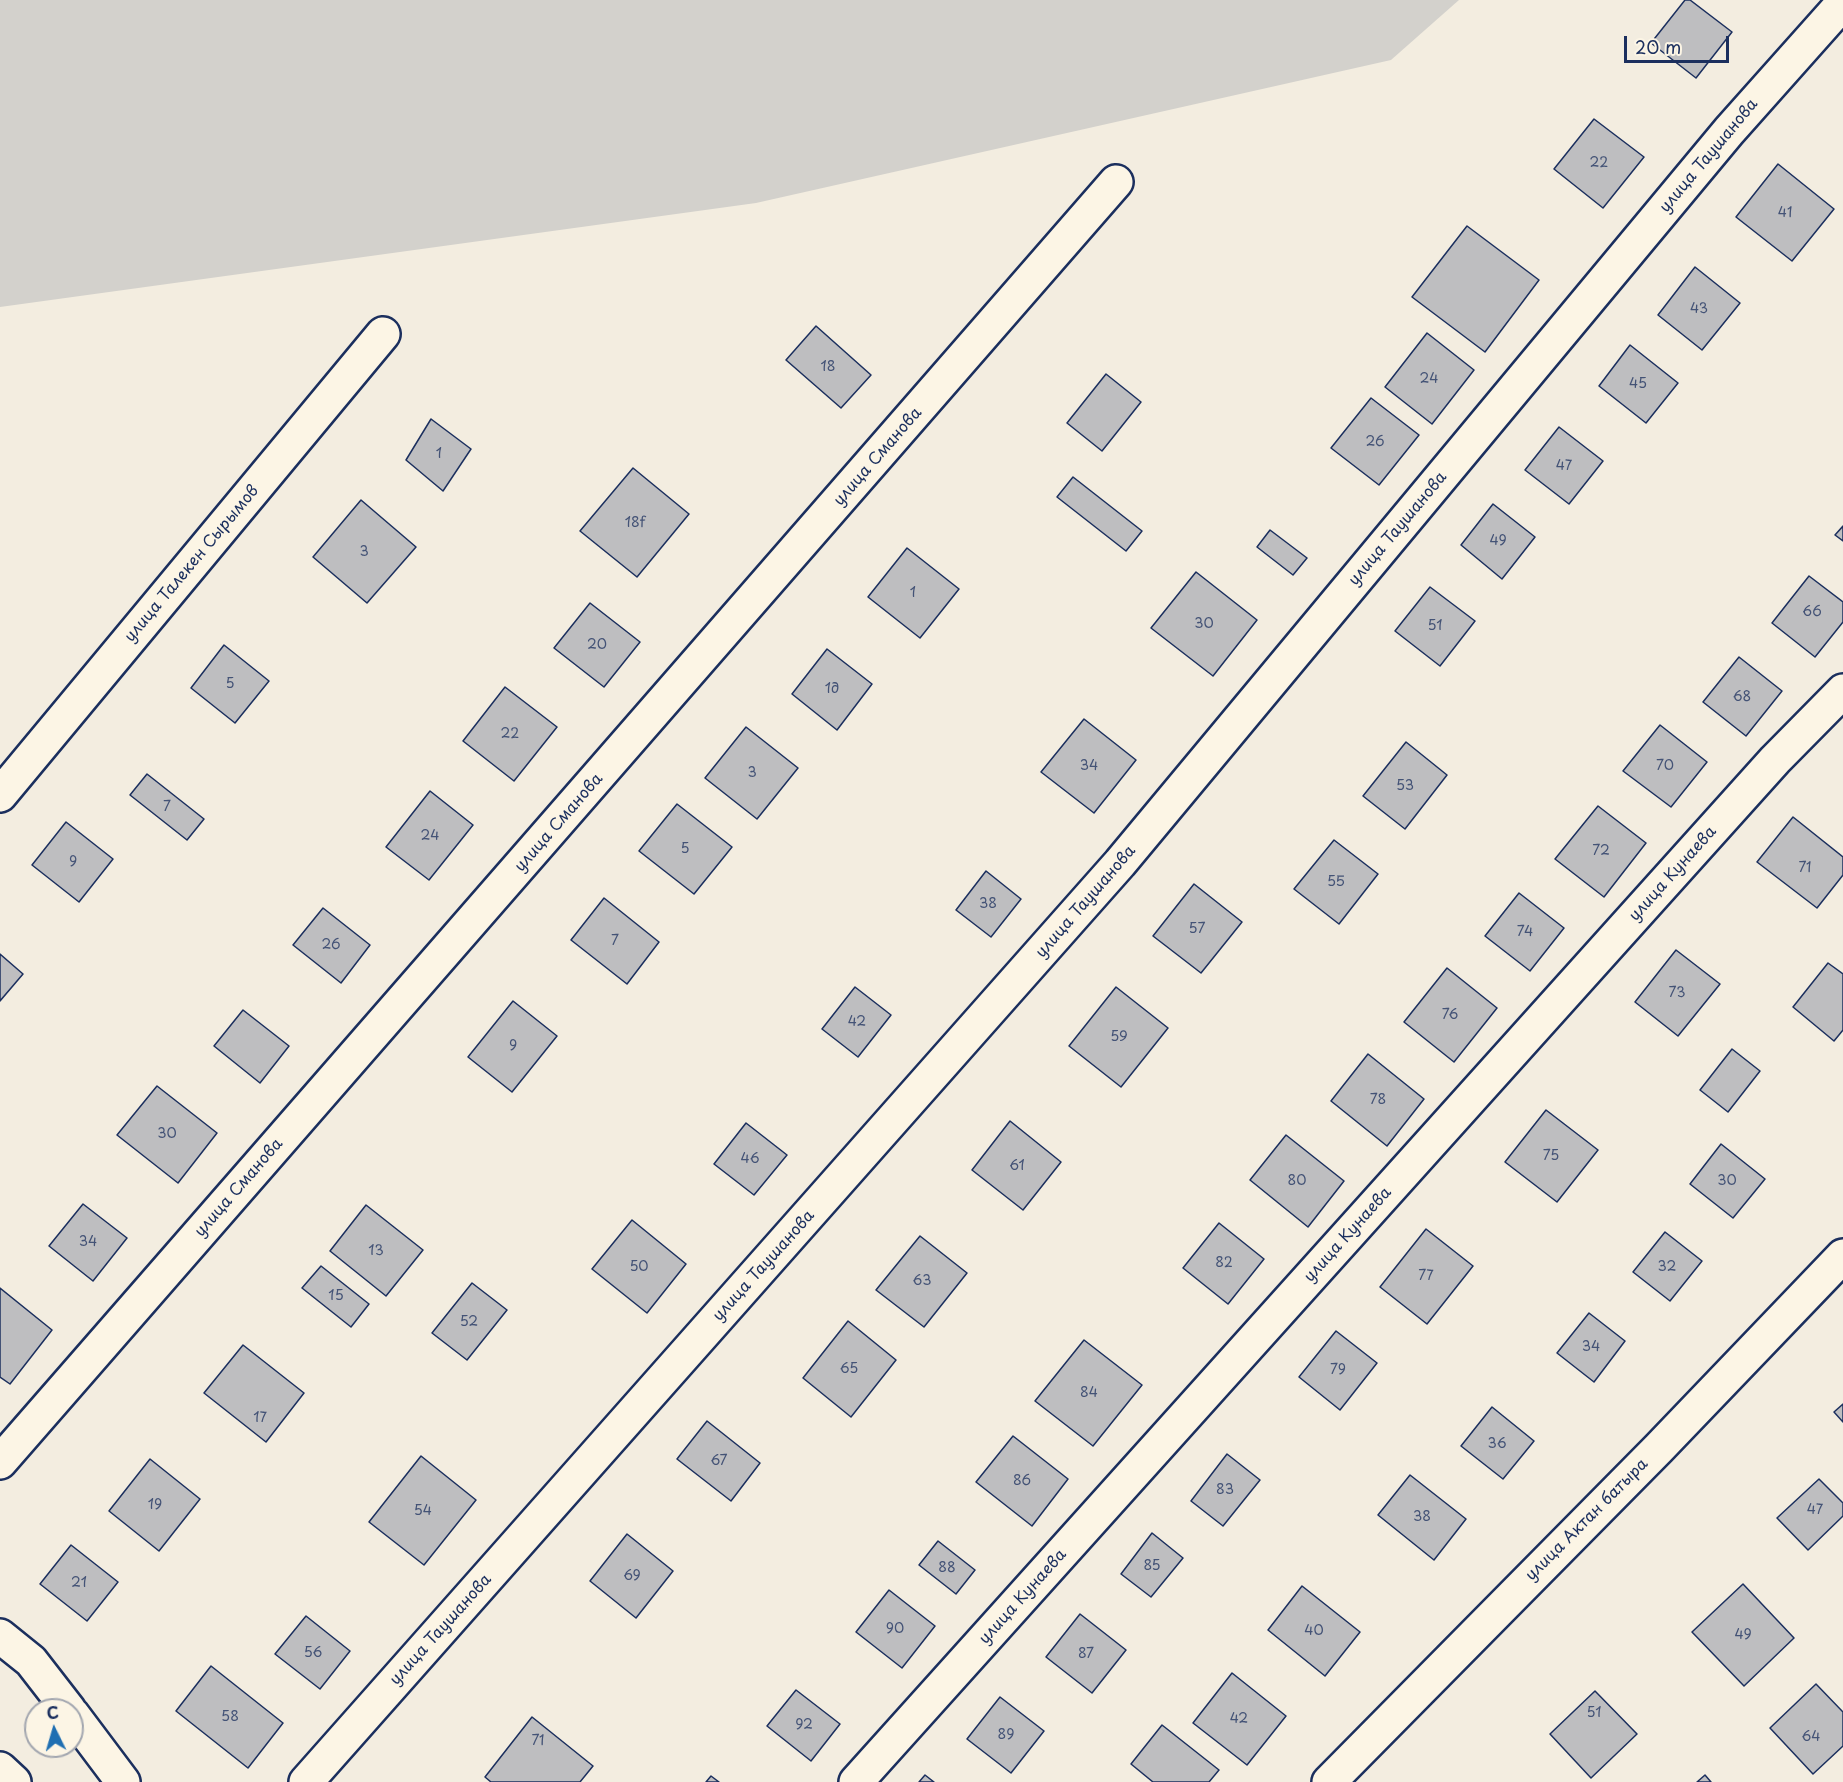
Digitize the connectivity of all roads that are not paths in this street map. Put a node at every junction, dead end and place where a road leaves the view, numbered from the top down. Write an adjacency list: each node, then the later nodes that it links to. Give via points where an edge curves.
1 (1843, 3): 14 (street, улица Таушанова, via 1729,131 1120,863)
2 (1116, 182): 7 (street, улица Сманова)
3 (383, 334): 5 (street, улица Талекен Сырымов)
4 (1843, 691): 15 (street, улица Кунаева, via 1775,760)
5 (0, 795)
6 (1843, 1256): 16 (street, улица Актан батыра)
7 (0, 1462)
8 (0, 1636): 9 (street, via 31,1661)
9 (60, 1698)
10 (84, 1730): 13 (street)
11 (0, 1768): 12 (street)
12 (14, 1782)
13 (123, 1782)
14 (306, 1782)
15 (856, 1782)
16 (1329, 1782)

